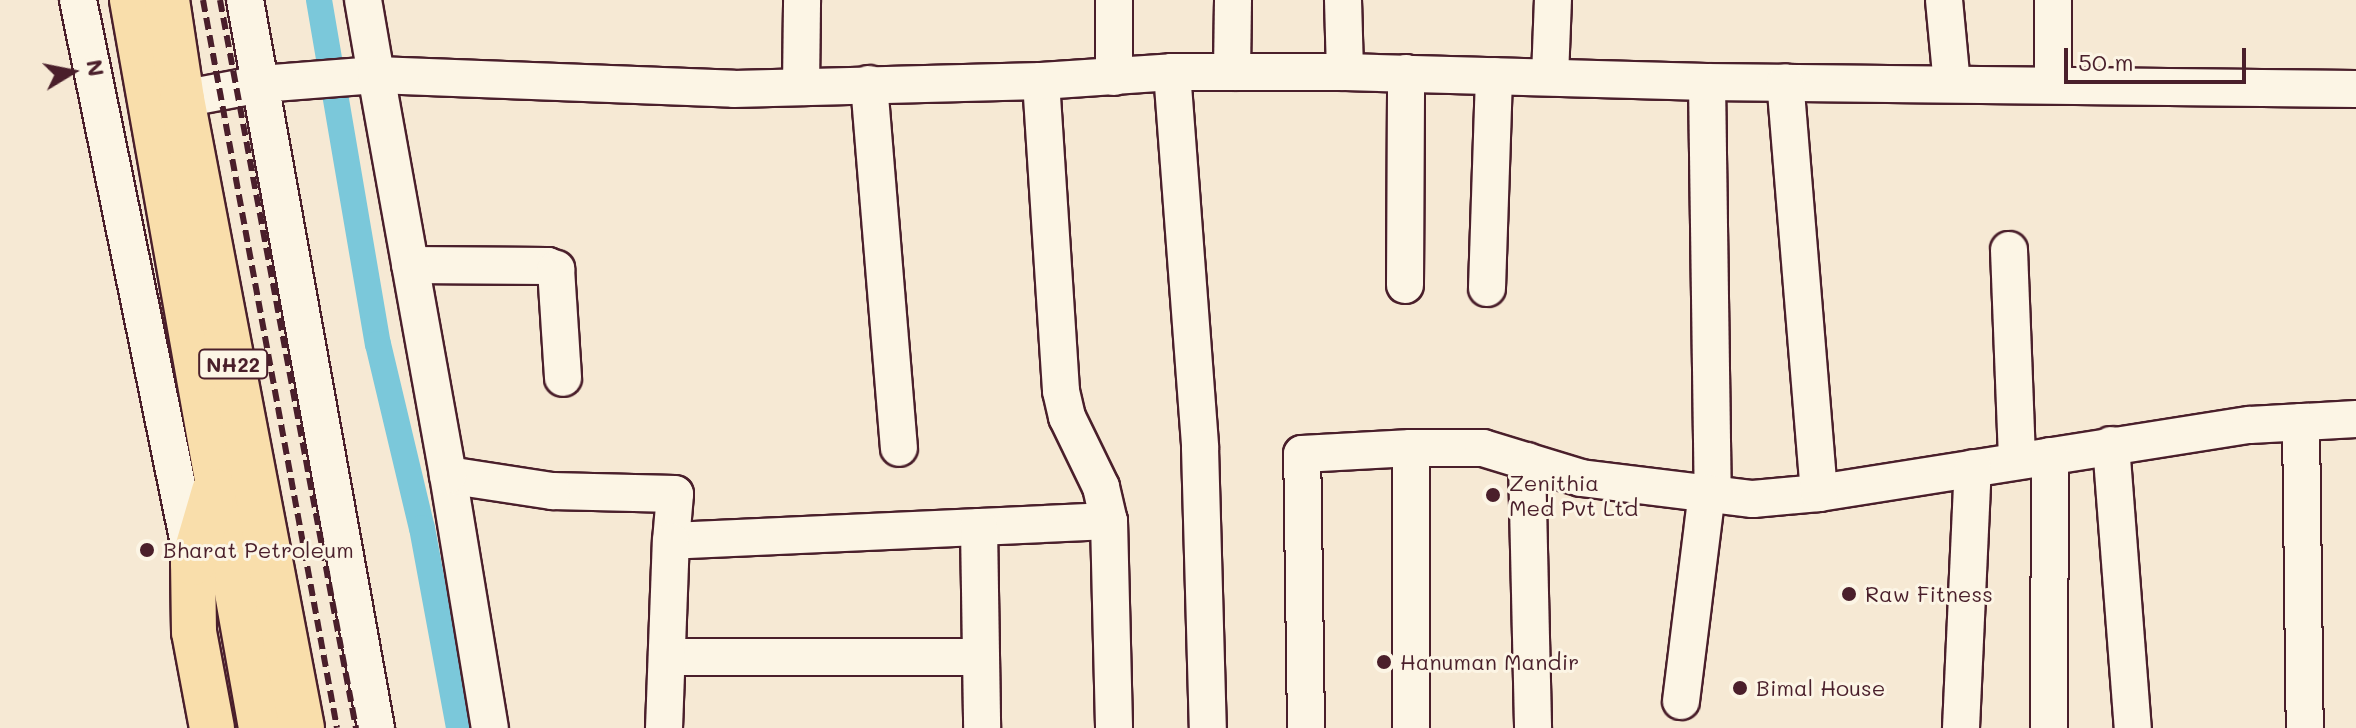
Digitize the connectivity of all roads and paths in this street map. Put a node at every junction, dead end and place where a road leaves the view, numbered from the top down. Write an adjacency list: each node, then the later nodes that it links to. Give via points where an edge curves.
1 (78, 0): 51 (street)
2 (132, 0): 45 (highway, NH22)
3 (167, 0): 30 (highway, NH22)
4 (245, 0): 24 (street)
5 (363, 0): 17 (street)
6 (802, 0): 28 (street)
7 (1114, 0): 19 (street)
8 (1233, 0): 14 (street)
9 (1343, 0): 15 (street)
10 (1553, 0): 20 (street)
11 (1944, 0): 26 (street)
12 (2053, 0): 27 (street)
13 (1172, 72): 14 (street); 19 (street); 63 (street, via 1200,448)
14 (1232, 72): 15 (street)
15 (1345, 72): 16 (street)
16 (1406, 73): 18 (street); 33 (street)
17 (370, 75): 24 (street); 28 (street); 32 (street)
18 (1494, 76): 20 (street); 34 (street)
19 (1114, 77): 21 (street)
20 (1550, 77): 22 (street)
21 (1041, 81): 25 (street); 48 (street, via 1061,391)
22 (1707, 82): 23 (street); 47 (street)
23 (1785, 82): 26 (street); 46 (street)
24 (261, 84): 30 (street); 58 (street)
25 (869, 84): 28 (street); 39 (street)
26 (1952, 84): 27 (street)
27 (2053, 85): 29 (street)
28 (801, 87)
29 (2356, 89)
30 (182, 99): 57 (highway, NH22)
31 (2009, 250): 41 (street)
32 (410, 265): 35 (street, via 556,269); 44 (street)
33 (1405, 285)
34 (1487, 288)
35 (563, 378)
36 (2356, 419): 37 (street)
37 (2301, 422): 38 (street); 70 (street)
38 (2111, 445): 41 (street); 69 (street)
39 (899, 448)
40 (1411, 448): 42 (street, via 1483,448); 64 (street, via 1302,454); 65 (street)
41 (2033, 459): 43 (street); 68 (street)
42 (1527, 461): 47 (street, via 1581,478); 66 (street)
43 (1973, 468): 46 (street); 67 (street)
44 (448, 475): 50 (street, via 552,491 675,494); 59 (street)
45 (217, 481): 51 (highway, NH22); 56 (highway)
46 (1819, 493): 47 (street, via 1753,499)
47 (1710, 494): 54 (street)
48 (1109, 521): 49 (street); 62 (street)
49 (979, 527): 50 (street); 53 (street)
50 (671, 541): 52 (street)
51 (193, 563): 55 (highway, NH22, via 194,632)
52 (667, 657): 53 (street); 60 (street)
53 (981, 657): 61 (street)
54 (1681, 701)
55 (212, 728)
56 (261, 728)
57 (302, 728)
58 (376, 728)
59 (490, 728)
60 (664, 728)
61 (982, 728)
62 (1114, 728)
63 (1208, 728)
64 (1306, 728)
65 (1411, 728)
66 (1533, 728)
67 (1961, 728)
68 (2049, 728)
69 (2133, 728)
70 (2305, 728)

